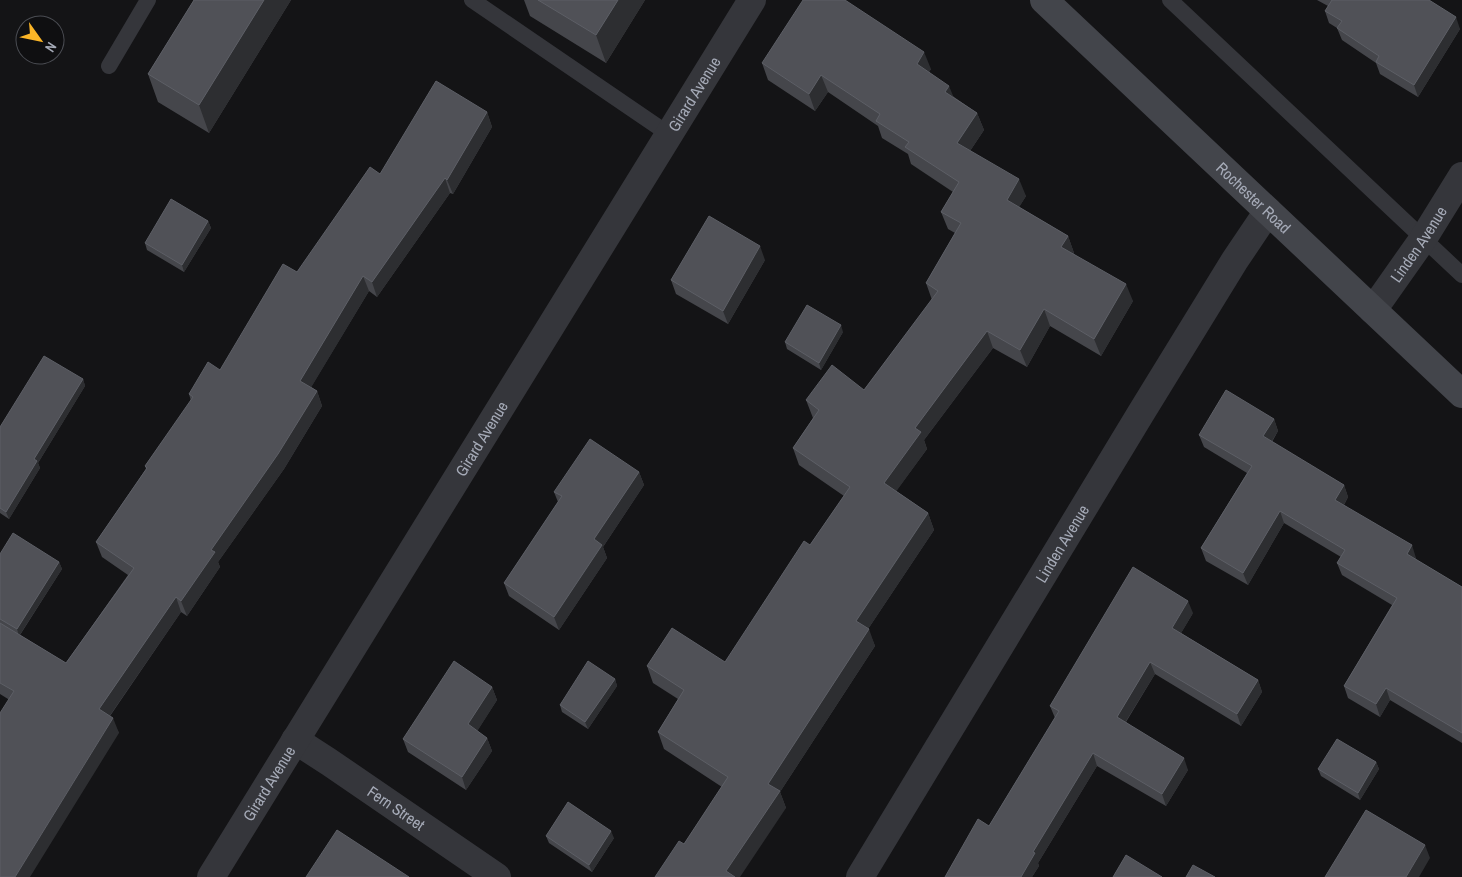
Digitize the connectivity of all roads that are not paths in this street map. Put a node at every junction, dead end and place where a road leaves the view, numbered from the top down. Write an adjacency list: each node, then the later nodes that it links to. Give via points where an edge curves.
1 (148, 0): 6 (lane)
2 (472, 0): 7 (lane)
3 (752, 0): 7 (street, Girard Avenue)
4 (1044, 0): 9 (main road, Rochester Road)
5 (1170, 0): 10 (lane)
6 (109, 66)
7 (670, 135): 14 (street, Girard Avenue)
8 (1462, 176): 10 (street, Linden Avenue)
9 (1268, 211): 12 (main road, Rochester Road); 17 (street, Linden Avenue, via 1136,421)
10 (1423, 239): 11 (lane); 12 (street, Linden Avenue)
11 (1462, 275)
12 (1373, 310): 13 (main road, Rochester Road)
13 (1462, 394)
14 (295, 740): 15 (street, Girard Avenue); 16 (street, Fern Street)
15 (211, 877)
16 (497, 877)
17 (860, 877)

